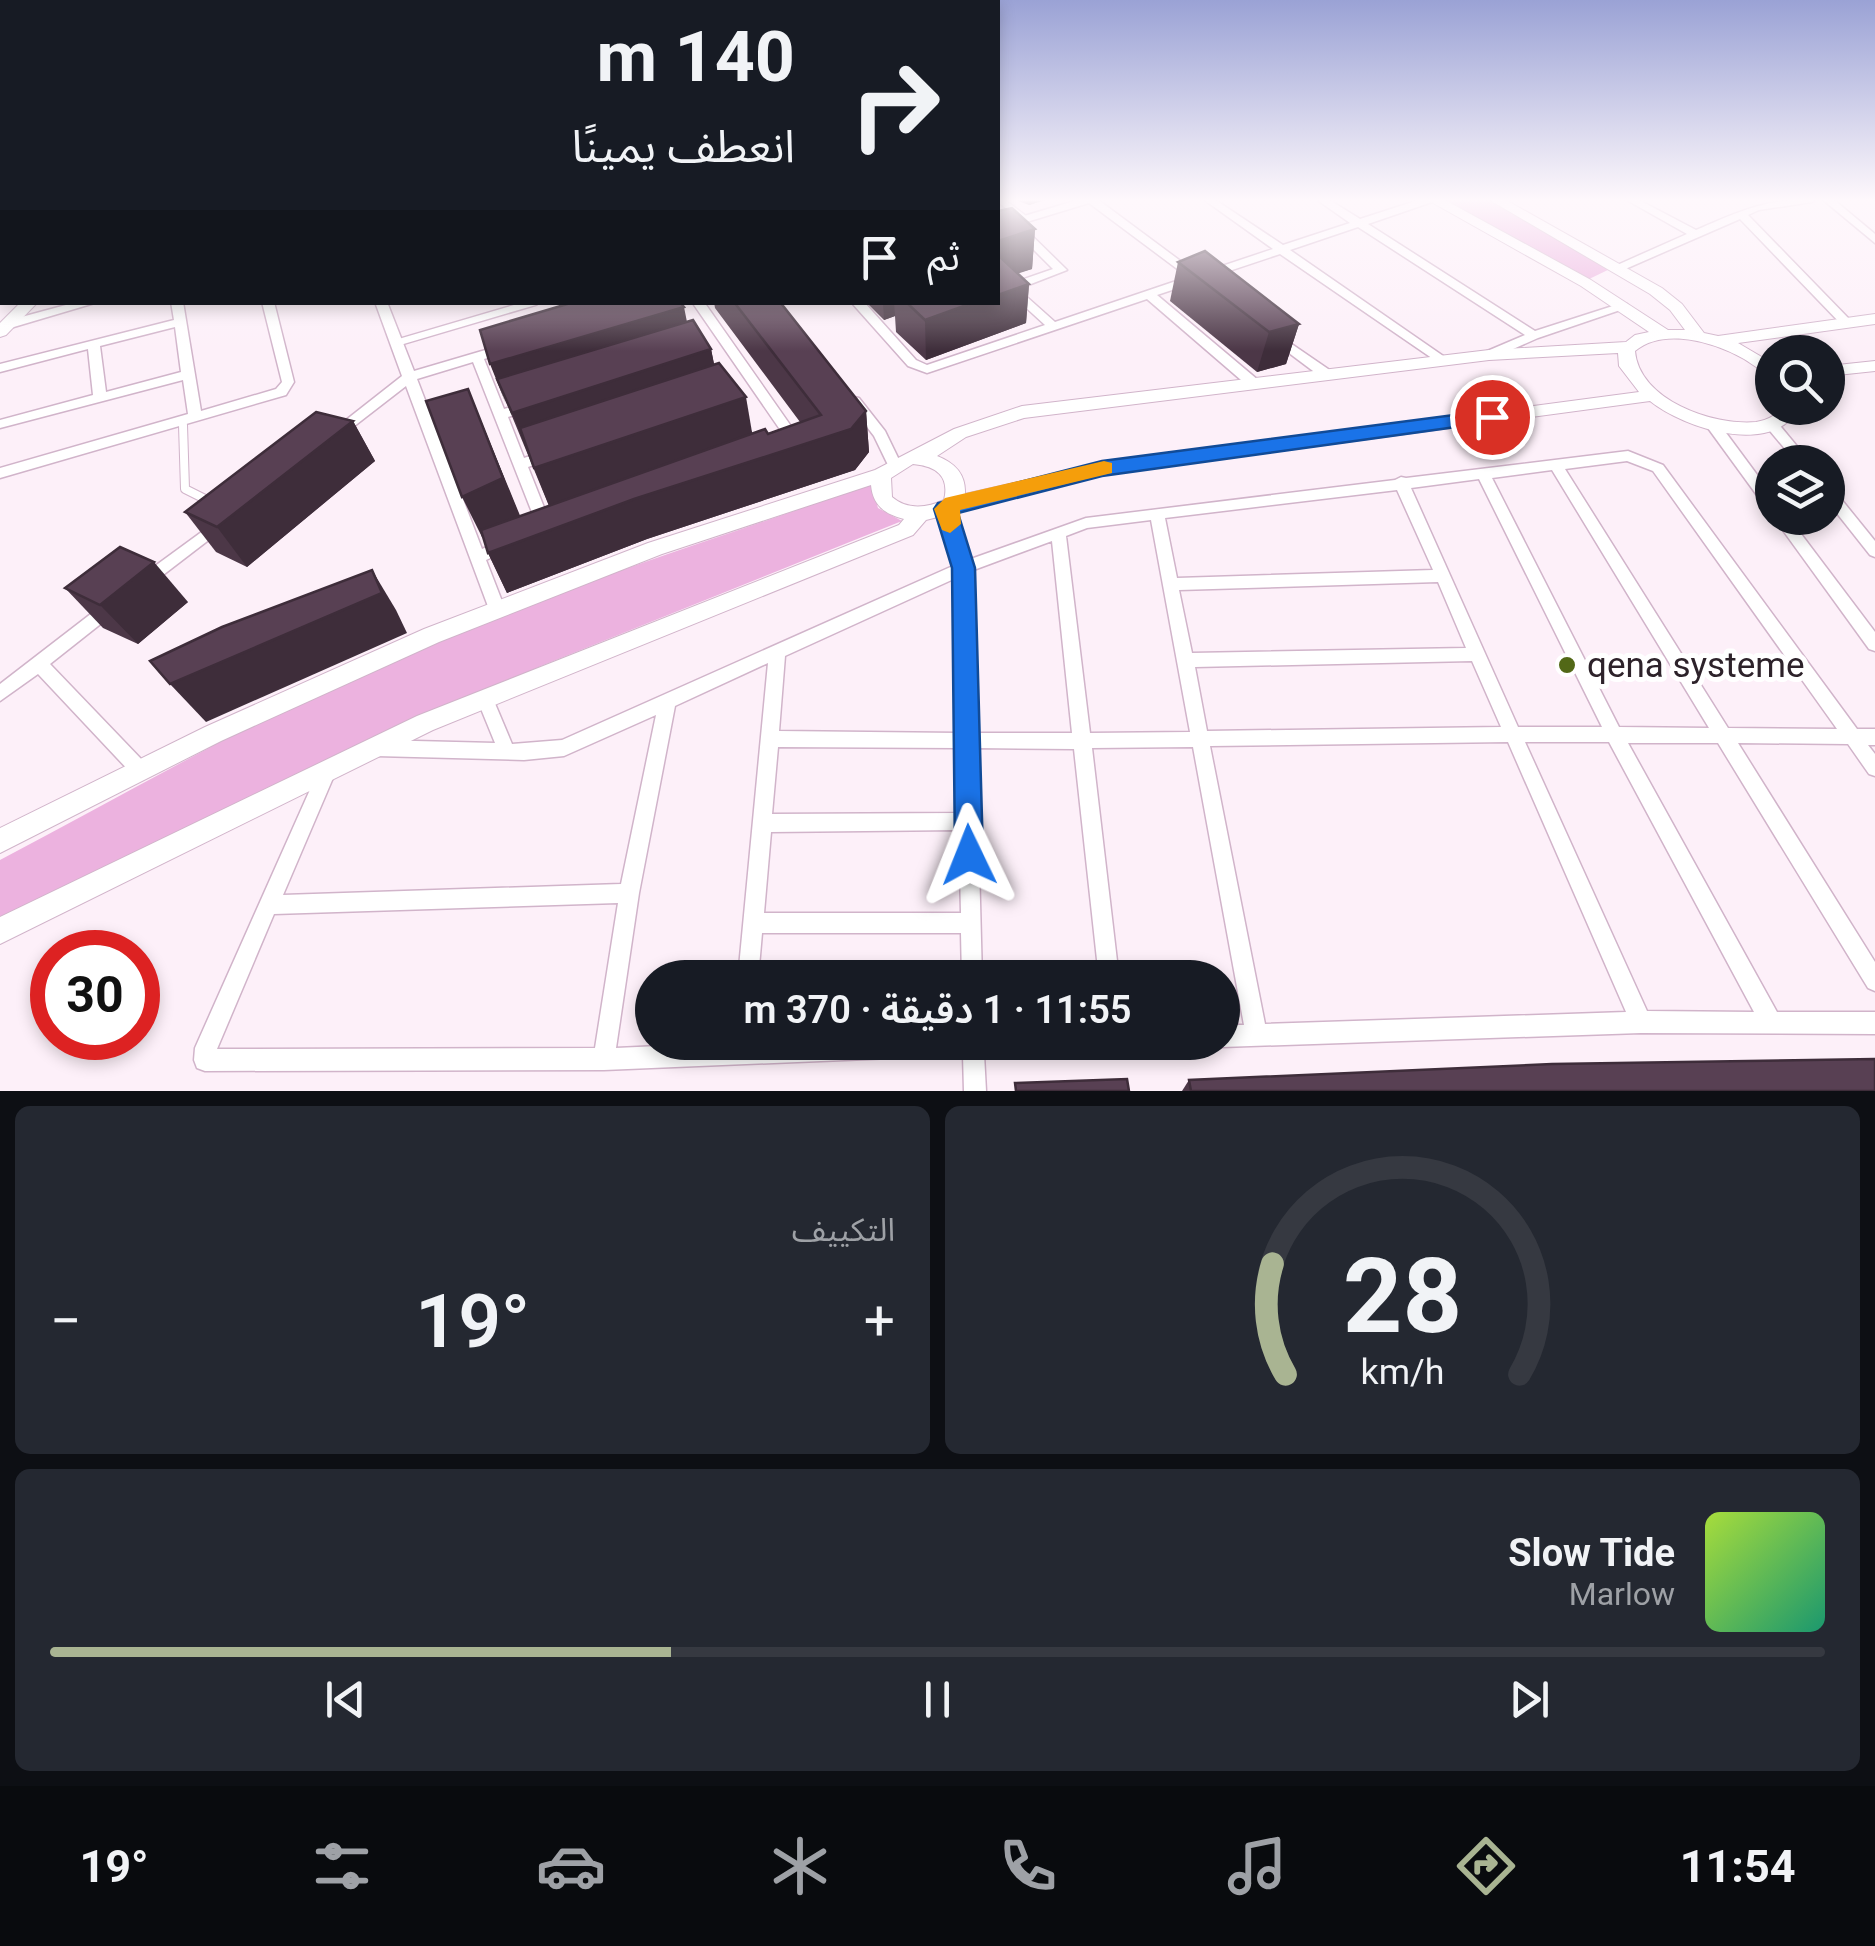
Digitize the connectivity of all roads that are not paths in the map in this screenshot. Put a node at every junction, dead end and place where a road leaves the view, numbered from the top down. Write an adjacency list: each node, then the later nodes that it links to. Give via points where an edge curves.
1 (1040, 250): 12 (street, via 1060,270)
2 (1160, 250): 11 (street)
3 (1277, 250): 11 (street)
4 (1285, 250): 45 (street)
5 (1401, 250): 34 (street)
6 (1524, 250): 24 (street)
7 (1587, 250): 10 (street)
8 (1660, 250): 10 (street)
9 (1777, 250): 27 (street)
10 (1619, 268): 35 (street, via 1666,299)
11 (1198, 278): 13 (street); 15 (street)
12 (1012, 288): 14 (street); 30 (street)
13 (1214, 290)
14 (1000, 291)
15 (1148, 295): 30 (street); 53 (street)
16 (27, 305): 31 (street)
17 (82, 305): 31 (street)
18 (177, 305): 26 (street)
19 (269, 305): 62 (street, via 288,386)
20 (381, 305): 37 (street)
21 (525, 305): 37 (lane)
22 (700, 305): 38 (street)
23 (860, 305): 32 (street)
24 (1623, 306): 33 (street); 34 (street)
25 (1875, 319): 27 (street)
26 (180, 322): 39 (street); 50 (street)
27 (1847, 323): 36 (street)
28 (896, 324): 32 (street)
29 (1262, 326): 51 (street)
30 (1054, 327): 32 (street, via 926,369)
31 (4, 328)
32 (880, 328)
33 (1664, 334): 35 (street); 41 (street)
34 (1534, 335): 43 (street)
35 (1699, 337): 36 (street)
36 (1718, 342): 46 (street)
37 (396, 343): 52 (street)
38 (728, 344): 42 (street); 54 (street)
39 (94, 345): 48 (street); 58 (street)
40 (514, 346): 44 (street)
41 (1630, 348): 43 (street); 57 (street, via 1625,361 1631,378)
42 (709, 350)
43 (1489, 355): 45 (street)
44 (477, 357): 52 (street); 61 (street)
45 (1442, 360): 51 (street)
46 (1755, 362)
47 (1875, 366): 49 (street)
48 (0, 368)
49 (1845, 369)
50 (188, 374): 58 (street); 62 (street)
51 (1326, 374): 53 (street)
52 (409, 377): 66 (street); 87 (street)
53 (1253, 383): 70 (street, via 1022,412 960,433)
54 (756, 385): 56 (street); 67 (street, via 789,435)
55 (846, 390): 70 (street)
56 (738, 391)
57 (1648, 396): 64 (street); 79 (street, via 1102,468)
58 (100, 397): 63 (street)
59 (538, 403): 61 (street)
60 (0, 415): 63 (street)
61 (500, 415): 72 (street)
62 (189, 420): 73 (street); 77 (lane, via 185,489)
63 (0, 424)
64 (1713, 425): 65 (street); 76 (street)
65 (1772, 425): 68 (street)
66 (331, 437)
67 (767, 445)
68 (1789, 445)
69 (558, 452): 72 (street)
70 (901, 464): 79 (street, via 950,470 957,485); 79 (street, via 879,484 885,501 894,509); 91 (street)
71 (1555, 464): 74 (street); 101 (street); 103 (street, via 1628,456 1658,468)
72 (520, 465): 83 (street)
73 (0, 473)
74 (1484, 473): 75 (street); 102 (street)
75 (1401, 482): 80 (street); 89 (street)
76 (1755, 483)
77 (218, 504)
78 (238, 509): 96 (street)
79 (937, 511): 88 (street, via 952,531); 98 (street, via 906,530)
80 (1156, 514): 84 (street); 90 (street)
81 (1845, 514): 86 (street)
82 (563, 522): 83 (street)
83 (546, 529): 87 (street)
84 (1058, 532): 88 (street); 108 (street)
85 (1795, 535): 92 (street)
86 (1875, 551)
87 (478, 557): 91 (street)
88 (963, 568): 94 (street); 107 (street)
89 (1442, 576): 90 (street); 93 (street)
90 (1172, 584): 95 (street)
91 (497, 609): 111 (street)
92 (1875, 644)
93 (1476, 654): 95 (street); 100 (street)
94 (777, 656): 99 (street); 106 (street)
95 (1188, 660): 105 (street)
96 (38, 664): 97 (street); 111 (street)
97 (0, 694)
98 (485, 698): 109 (street); 110 (street)
99 (666, 701): 110 (street, via 564,748); 117 (street)
100 (1511, 734): 102 (street); 105 (street); 126 (street)
101 (1725, 735): 102 (street); 103 (street); 125 (street)
102 (1615, 736): 127 (street)
103 (1853, 736): 104 (street); 113 (street)
104 (1875, 737)
105 (1202, 738): 108 (street); 130 (street)
106 (771, 739): 107 (street); 115 (street)
107 (966, 740): 108 (street); 114 (street)
108 (1081, 742): 124 (street)
109 (370, 748): 110 (street); 112 (street)
110 (507, 752)
111 (138, 768): 116 (street)
112 (328, 768): 118 (street); 121 (street)
113 (1875, 768)
114 (968, 821): 115 (street); 120 (street)
115 (765, 824): 119 (street)
116 (0, 842)
117 (629, 893): 118 (street); 132 (street)
118 (270, 904): 132 (street, via 205,1060)
119 (754, 923): 120 (street); 122 (street)
120 (971, 923): 123 (street)
121 (0, 931)
122 (750, 960)
123 (972, 960)
124 (1107, 960)
125 (1875, 982)
126 (1641, 1022): 127 (street); 130 (street)
127 (1771, 1022): 128 (street)
128 (1875, 1023)
129 (1240, 1035): 130 (street)
130 (1257, 1035)
131 (635, 1057): 132 (street)
132 (604, 1060)
133 (974, 1060): 134 (street)
134 (975, 1091)

